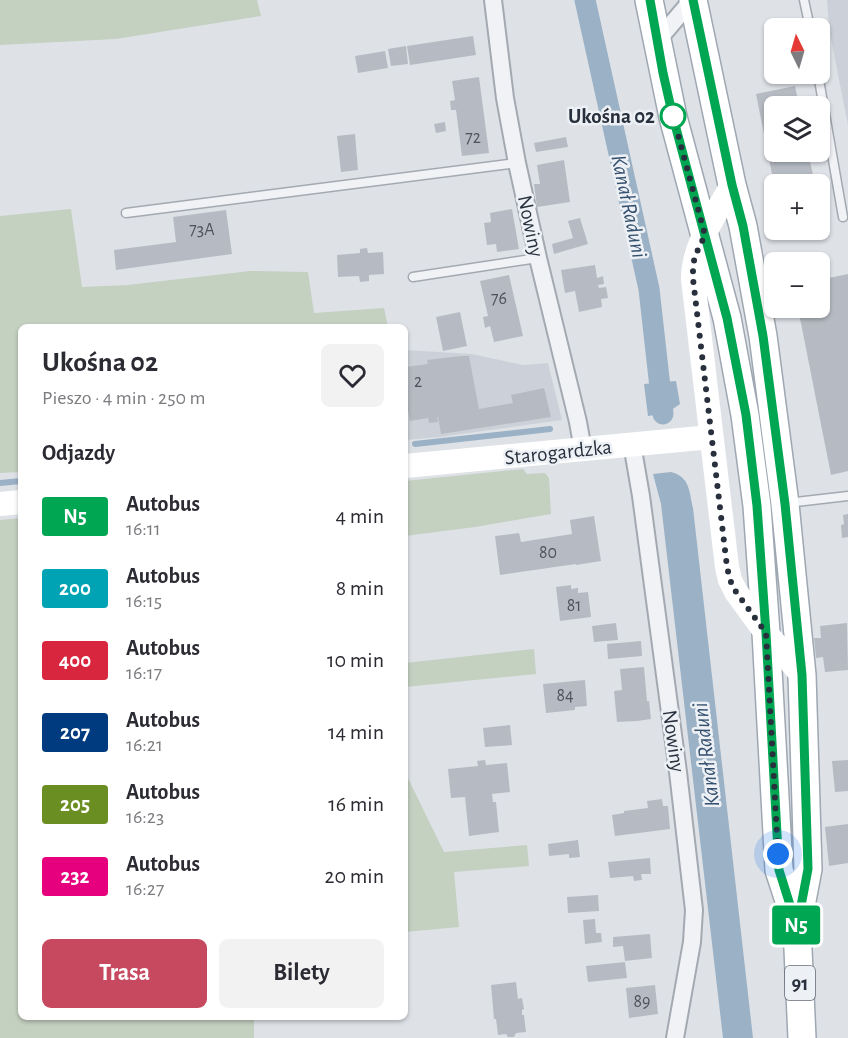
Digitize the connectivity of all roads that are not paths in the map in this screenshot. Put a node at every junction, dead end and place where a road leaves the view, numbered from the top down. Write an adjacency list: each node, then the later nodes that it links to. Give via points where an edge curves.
1 (494, 0): 8 (street, Nowiny)
2 (650, 0): 6 (main road, 91)
3 (693, 0): 6 (street); 9 (main road, 91)
4 (804, 0): 5 (lane)
5 (808, 18)
6 (658, 44): 12 (main road, 91)
7 (820, 84): 11 (lane)
8 (517, 163): 10 (lane); 13 (street, Nowiny)
9 (732, 185): 12 (main road); 22 (main road, 91, via 763,336)
10 (126, 213)
11 (843, 217)
12 (705, 235): 15 (main road, via 695,256 693,279); 22 (main road, 91)
13 (538, 258): 14 (lane); 17 (street, Nowiny)
14 (413, 277)
15 (711, 436): 16 (main road, Starogardzka); 23 (main road, via 730,580)
16 (632, 444): 17 (main road, Starogardzka); 26 (street, Nowiny, via 694,910)
17 (583, 450): 18 (main road, Starogardzka)
18 (408, 466)
19 (848, 496): 22 (lane)
20 (18, 502): 21 (main road)
21 (0, 504)
22 (770, 505): 23 (main road, 91); 24 (main road, 91)
23 (766, 633): 24 (main road); 25 (main road, 91, via 779,870)
24 (802, 675): 25 (main road, 91, via 808,869)
25 (797, 927): 27 (main road, 91)
26 (675, 1038)
27 (802, 1038)

